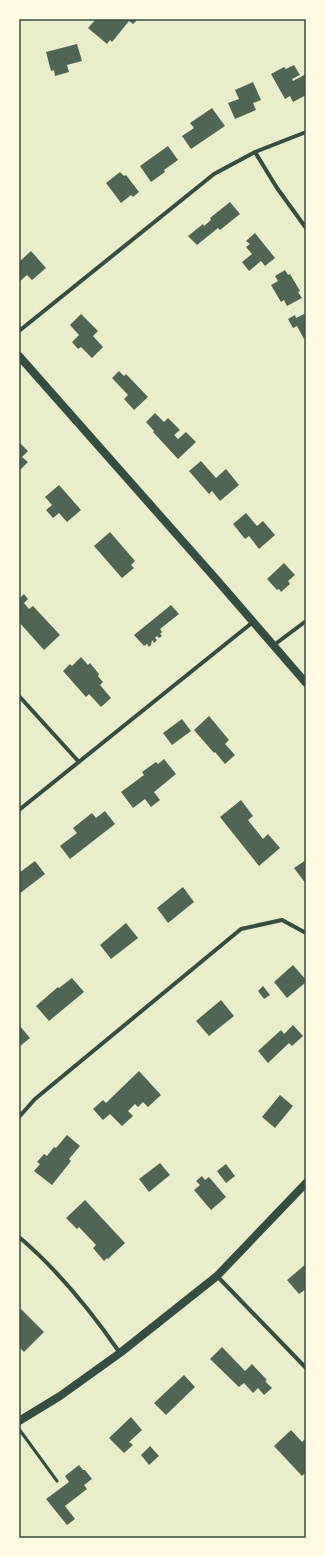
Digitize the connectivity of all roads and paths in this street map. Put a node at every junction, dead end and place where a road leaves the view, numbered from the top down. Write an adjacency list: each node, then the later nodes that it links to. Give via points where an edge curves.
1 (306, 132): 2 (street)
2 (255, 152): 3 (street); 4 (street, via 214,174)
3 (306, 228)
4 (19, 331)
5 (19, 356): 7 (main road)
6 (306, 621): 8 (street)
7 (253, 622): 8 (main road); 11 (street)
8 (274, 645): 9 (main road)
9 (306, 683)
10 (19, 696): 11 (street)
11 (79, 762): 12 (street)
12 (19, 810)
13 (306, 933): 14 (street, via 282,920 241,929 35,1099)
14 (19, 1117)
15 (306, 1183): 17 (main road)
16 (19, 1237): 18 (street, via 88,1310)
17 (217, 1276): 18 (main road); 19 (street)
18 (120, 1353): 20 (main road, via 60,1396)
19 (306, 1368)
20 (19, 1421)
21 (19, 1429): 22 (lane)
22 (57, 1481)

